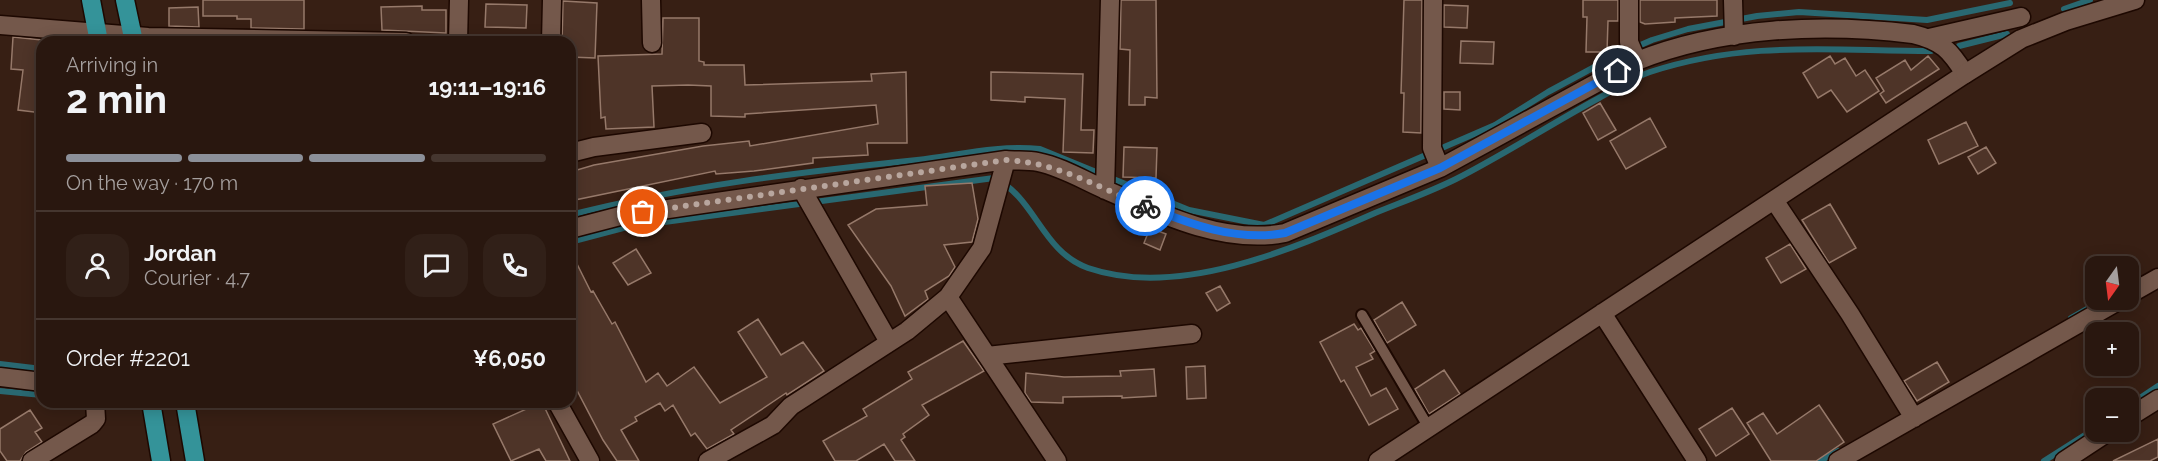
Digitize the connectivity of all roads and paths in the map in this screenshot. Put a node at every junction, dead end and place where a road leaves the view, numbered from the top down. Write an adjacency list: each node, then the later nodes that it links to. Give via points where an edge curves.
1 (91, 0): 14 (main road)
2 (124, 0): 15 (main road)
3 (459, 0): 16 (street)
4 (552, 0): 17 (street)
5 (651, 0): 20 (street)
6 (1110, 0): 27 (street)
7 (1433, 0): 25 (street)
8 (1629, 0): 21 (street)
9 (2135, 0): 19 (street)
10 (2021, 9): 18 (street); 19 (street)
11 (1734, 19): 18 (street); 21 (street, via 1679,47)
12 (0, 25): 13 (street)
13 (90, 36)
14 (98, 36)
15 (132, 36)
16 (459, 36)
17 (550, 36)
18 (1929, 38): 22 (street, via 1951,51)
19 (2021, 39): 22 (street)
20 (652, 43)
21 (1633, 52): 25 (street)
22 (1965, 74): 29 (street)
23 (702, 133): 24 (street)
24 (576, 152)
25 (1436, 158): 27 (street, via 1285,233 1268,237 1208,228)
26 (1003, 173): 27 (street, via 1037,162); 28 (street); 33 (street, via 982,248)
27 (1106, 181)
28 (806, 197): 30 (street, via 620,216); 38 (street)
29 (1774, 200): 35 (street); 48 (street)
30 (576, 227)
31 (2158, 278): 32 (street)
32 (2139, 289)
33 (948, 297): 38 (street); 39 (street)
34 (2102, 310): 48 (street)
35 (1602, 313): 49 (street); 58 (street)
36 (1362, 315): 49 (lane)
37 (1192, 334): 39 (street)
38 (889, 342): 55 (street, via 790,406 773,425)
39 (987, 356): 56 (street)
40 (0, 377): 41 (street)
41 (36, 381)
42 (2158, 399): 47 (street)
43 (95, 408): 51 (street, via 92,424)
44 (152, 408): 52 (main road)
45 (186, 408): 53 (main road)
46 (560, 408): 54 (street)
47 (2139, 411)
48 (1911, 413): 59 (street)
49 (1428, 428): 57 (street)
50 (2093, 442): 60 (street)
51 (32, 461)
52 (161, 461)
53 (195, 461)
54 (590, 461)
55 (708, 461)
56 (1058, 461)
57 (1378, 461)
58 (1697, 461)
59 (1838, 461)
60 (2064, 461)

